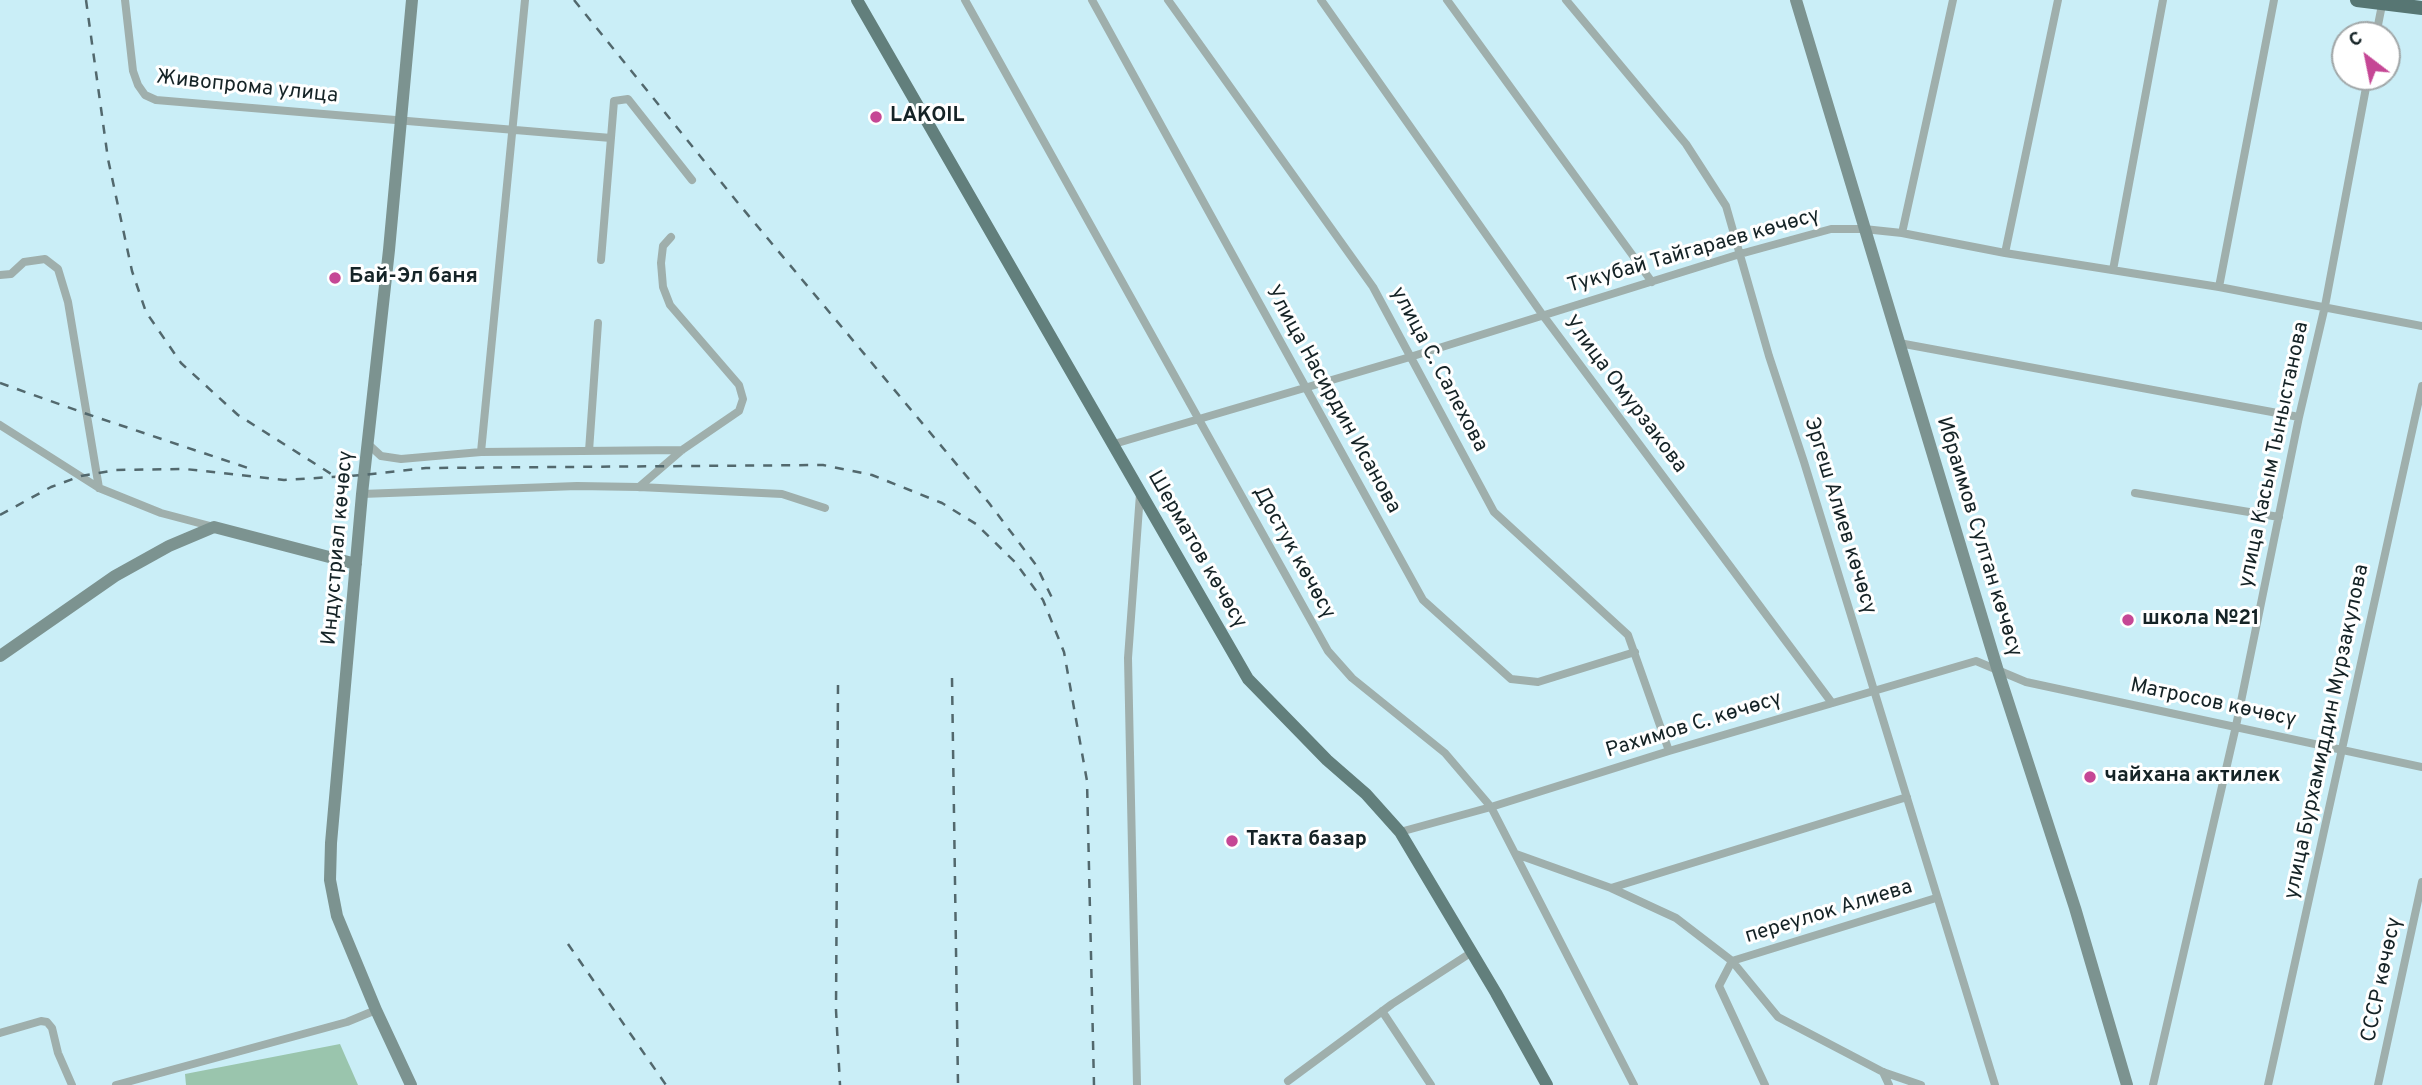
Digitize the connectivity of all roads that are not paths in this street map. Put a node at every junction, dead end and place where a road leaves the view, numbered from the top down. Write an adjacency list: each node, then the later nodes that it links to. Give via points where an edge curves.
1 (125, 0): 21 (street, Живопрома улица, via 133,71 145,95 156,100)
2 (412, 0): 21 (main road, Индустриал көчөсү)
3 (525, 0): 22 (street)
4 (857, 0): 47 (main road, Шерматов көчөсү)
5 (965, 0): 44 (street, Достук көчөсү)
6 (1092, 0): 42 (street, Улица Насирдин Исанова)
7 (1168, 0): 40 (street, улица С. Салехова, via 1373,287)
8 (1321, 0): 36 (street, Улица Омурзакова)
9 (1447, 0): 33 (street)
10 (1566, 0): 29 (street, Эргеш Алиев көчөсү, via 1686,144 1726,206)
11 (1796, 0): 25 (main road, Ибраимов Султан көчөсү)
12 (1953, 0): 26 (street)
13 (2059, 0): 28 (street)
14 (2163, 0): 31 (street)
15 (2274, 0): 34 (street)
16 (2357, 0): 17 (highway)
17 (2383, 2): 18 (highway); 19 (street)
18 (2422, 9)
19 (2379, 21)
20 (2365, 91): 35 (street, улица Касым Тыныстанова)
21 (402, 120): 22 (street, Живопрома улица); 46 (main road, Индустриал көчөсү)
22 (513, 130): 23 (street, Живопрома улица); 50 (street)
23 (611, 138): 24 (street, via 614,101 628,99); 30 (street)
24 (692, 180)
25 (1864, 229): 26 (street, Тукубай Тайгараев көчөсү); 29 (street, Тукубай Тайгараев көчөсү, via 1831,229); 39 (main road, Ибраимов Султан көчөсү)
26 (1902, 233): 28 (street, Тукубай Тайгараев көчөсү)
27 (671, 237): 48 (street, via 663,246 661,263 670,305 738,385 743,399 738,411)
28 (2005, 253): 31 (street, Тукубай Тайгараев көчөсү)
29 (1740, 254): 33 (street, Тукубай Тайгараев көчөсү); 63 (street, Эргеш Алиев көчөсү)
30 (601, 260)
31 (2113, 270): 34 (street, Тукубай Тайгараев көчөсү)
32 (0, 275): 52 (street, via 11,274 24,262 45,259 58,269 68,302)
33 (1652, 282): 36 (street, Тукубай Тайгараев көчөсү)
34 (2219, 287): 35 (street, Тукубай Тайгараев көчөсү)
35 (2325, 306): 38 (street, Тукубай Тайгараев көчөсү); 43 (street, улица Касым Тыныстанова)
36 (1542, 314): 40 (street, Тукубай Тайгараев көчөсү); 64 (street, Улица Омурзакова)
37 (598, 323): 49 (street)
38 (2422, 326)
39 (1899, 343): 43 (street); 62 (main road, Ибраимов Султан көчөсү)
40 (1410, 357): 42 (street, Тукубай Тайгараев көчөсү); 60 (street, улица С. Салехова, via 1494,512 1605,611 1628,635)
41 (2422, 386): 66 (street, улица Бурхамиддин Мурзакулова)
42 (1304, 387): 44 (street, Тукубай Тайгараев көчөсү); 60 (street, Улица Насирдин Исанова, via 1423,600 1511,679 1538,682)
43 (2300, 417): 57 (street, улица Касым Тыныстанова)
44 (1198, 418): 47 (street, Тукубай Тайгараев көчөсү); 70 (street, Достук көчөсү, via 1328,651 1352,678 1445,752)
45 (0, 425): 52 (street)
46 (368, 444): 50 (street, via 381,456 401,459); 55 (main road, Индустриал көчөсү)
47 (1114, 444): 53 (main road, Шерматов көчөсү)
48 (682, 450): 49 (street); 51 (street)
49 (589, 451): 50 (street)
50 (481, 452)
51 (639, 487): 55 (street); 56 (street, via 782,494)
52 (99, 488): 58 (street, via 161,513)
53 (1140, 491): 71 (main road, Шерматов көчөсү, via 1248,679); 86 (street, via 1128,658)
54 (2135, 493): 57 (street)
55 (362, 494): 59 (main road, Индустриал көчөсү)
56 (825, 508)
57 (2279, 517): 65 (street, улица Касым Тыныстанова)
58 (214, 527): 59 (main road); 61 (main road, via 115,576)
59 (356, 564): 78 (main road, Индустриал көчөсү, via 330,880 337,916)
60 (1635, 652): 67 (street, улица С. Салехова)
61 (0, 656)
62 (1998, 671): 63 (street, Рахимов С. көчөсү, via 1976,661); 65 (street, Матросов көчөсү, via 2025,682); 94 (main road, Ибраимов Султан көчөсү)
63 (1875, 691): 64 (street, Рахимов С. көчөсү); 69 (street, Эргеш Алиев көчөсү)
64 (1832, 703): 67 (street, Рахимов С. көчөсү)
65 (2236, 726): 66 (street, Матросов көчөсү); 95 (street, улица Касым Тыныстанова)
66 (2342, 750): 68 (street, Матросов көчөсү); 96 (street, улица Бурхамиддин Мурзакулова)
67 (1669, 751): 70 (street, Рахимов С. көчөсү)
68 (2422, 767)
69 (1907, 797): 74 (street); 75 (street, Эргеш Алиев көчөсү)
70 (1491, 807): 71 (street, Рахимов С. көчөсү); 72 (street, Достук көчөсү)
71 (1400, 832): 76 (main road, Шерматов көчөсү)
72 (1516, 854): 74 (street); 89 (street, Достук көчөсү)
73 (2422, 882): 97 (street, СССР көчөсү)
74 (1611, 888): 77 (street, via 1676,918)
75 (1936, 898): 77 (street, переулок Алиева); 93 (street, Эргеш Алиев көчөсү)
76 (1472, 952): 79 (street); 88 (main road, Шерматов көчөсү)
77 (1732, 961): 81 (street, via 1778,1017); 90 (street, via 1719,986)
78 (376, 1010): 84 (street, via 347,1022); 85 (main road, Индустриал көчөсү)
79 (1382, 1011): 82 (street); 87 (street)
80 (0, 1033): 83 (street, via 47,1022)
81 (1883, 1072): 91 (street); 92 (street)
82 (1288, 1082)
83 (72, 1085)
84 (115, 1085)
85 (411, 1085)
86 (1137, 1085)
87 (1431, 1085)
88 (1547, 1085)
89 (1634, 1085)
90 (1765, 1085)
91 (1889, 1085)
92 (1921, 1085)
93 (1995, 1085)
94 (2127, 1085)
95 (2153, 1085)
96 (2268, 1085)
97 (2378, 1085)

